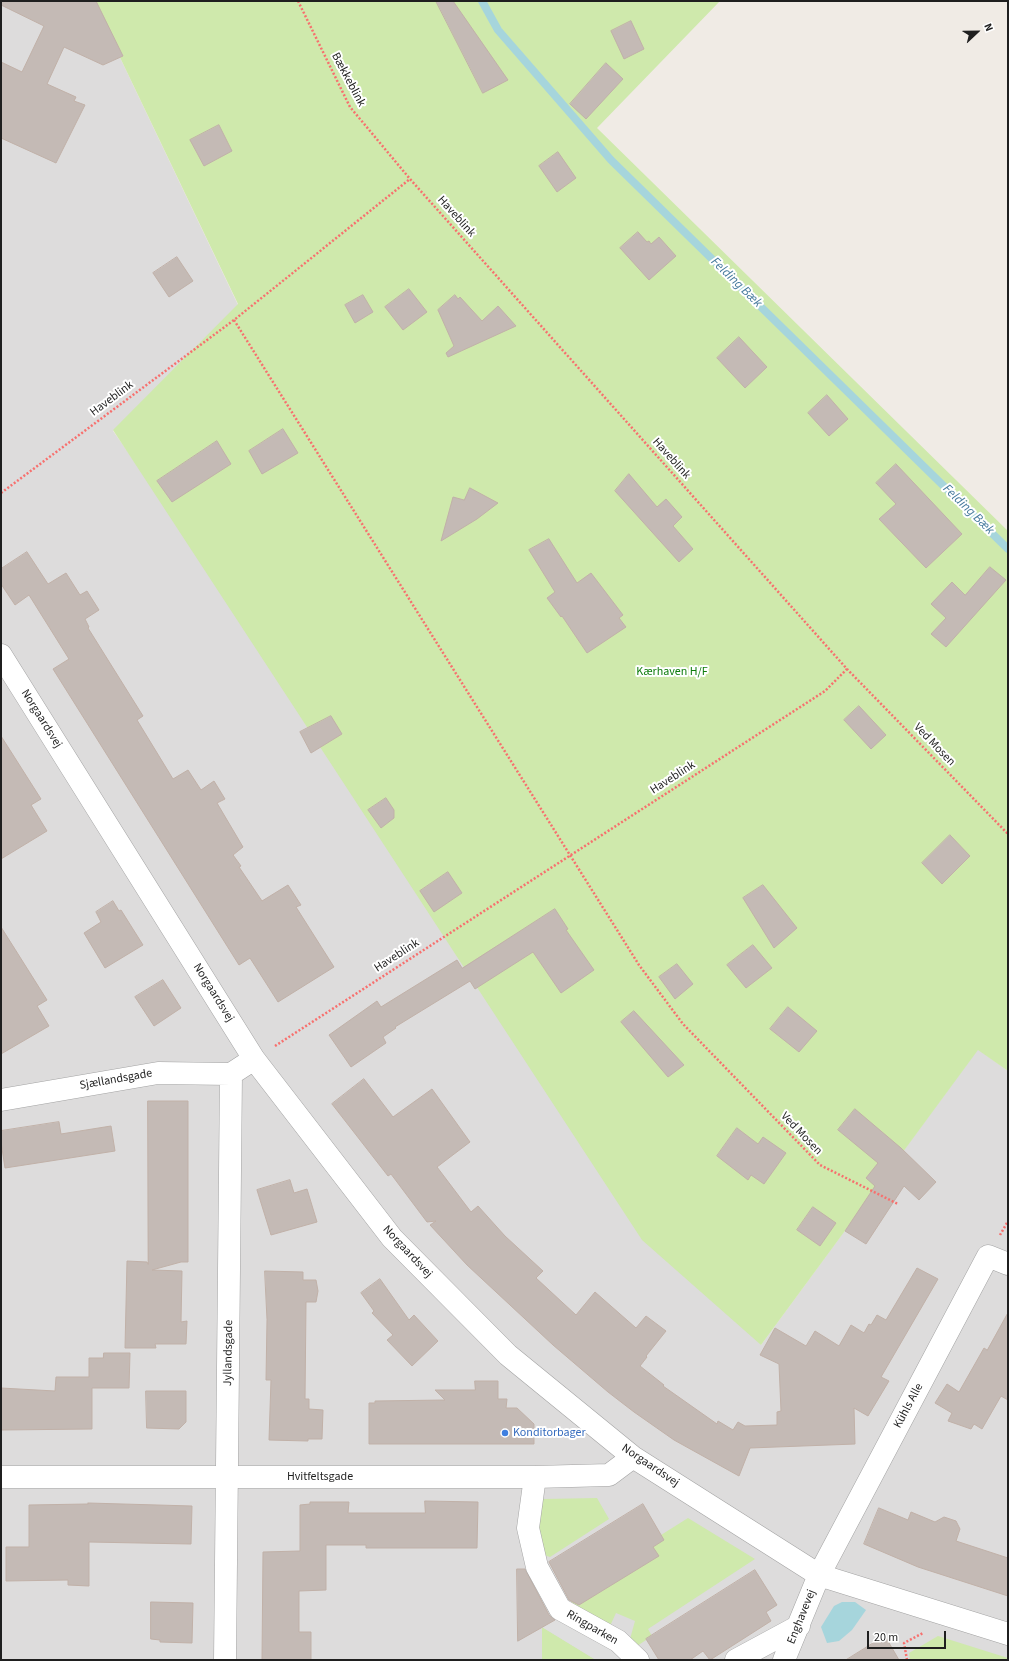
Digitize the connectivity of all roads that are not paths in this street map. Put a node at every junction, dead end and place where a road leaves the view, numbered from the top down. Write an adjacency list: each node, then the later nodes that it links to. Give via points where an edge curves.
1 (1, 655): 2 (street, Norgaardsvej)
2 (254, 1059): 3 (street); 6 (street, Norgaardsvej, via 392,1238 508,1354)
3 (231, 1074): 4 (street, Sjællandsgade, via 158,1073); 7 (street, Jyllandsgade)
4 (1, 1100)
5 (1008, 1264): 10 (street, Kühls Alle, via 988,1256)
6 (633, 1456): 9 (street, Hvitfeltsgade, via 609,1475); 10 (street, Norgaardsvej)
7 (228, 1476): 8 (street, Hvitfeltsgade); 9 (street, Hvitfeltsgade); 13 (street, Jyllandsgade)
8 (1, 1477)
9 (535, 1477): 14 (street, Ringparken, via 528,1528 537,1567 560,1609 618,1641)
10 (820, 1575): 11 (street, Enghavevej); 12 (street, Norgaardsvej)
11 (799, 1626): 15 (street); 16 (street, Enghavevej)
12 (1008, 1634)
13 (225, 1660)
14 (638, 1660)
15 (736, 1660)
16 (784, 1660)

